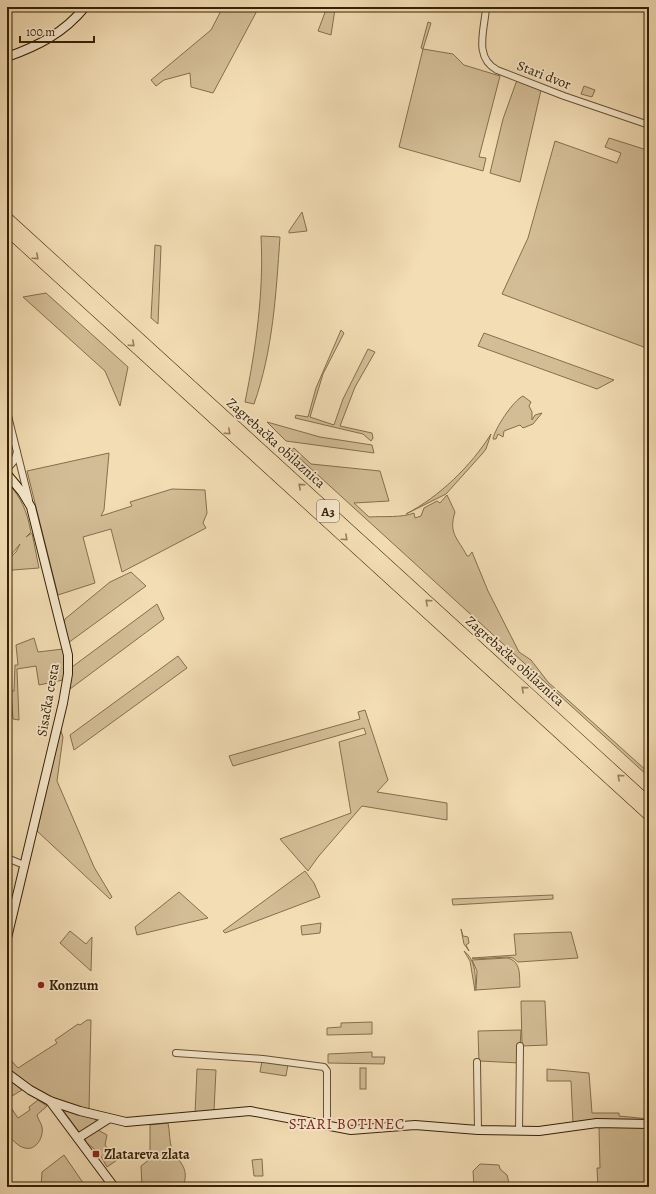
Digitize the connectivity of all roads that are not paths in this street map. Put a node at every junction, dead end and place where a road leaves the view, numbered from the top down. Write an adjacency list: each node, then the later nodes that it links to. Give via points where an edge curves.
1 (85, 7): 3 (street, via 65,28 42,43)
2 (486, 7): 4 (street, Stari dvor, via 482,49 490,65 564,96)
3 (7, 57)
4 (649, 125)
5 (7, 218): 12 (highway, Zagrebačka obilaznica / A3, one-way to 5)
6 (7, 230): 13 (highway, Zagrebačka obilaznica / A3, one-way to 13)
7 (7, 412): 8 (street)
8 (17, 452): 9 (street); 11 (street)
9 (7, 469)
10 (7, 474): 11 (street, Sisačka cesta)
11 (31, 507): 15 (street, Sisačka cesta, via 69,665 63,703)
12 (649, 803)
13 (649, 815)
14 (7, 858): 15 (street)
15 (24, 865): 16 (street, Sisačka cesta)
16 (7, 938)
17 (520, 1046): 26 (street)
18 (176, 1052): 24 (street, via 324,1067 327,1071)
19 (477, 1062): 25 (street)
20 (7, 1073): 21 (street)
21 (50, 1101): 22 (street); 27 (street)
22 (108, 1119): 24 (street, via 134,1122 250,1111); 27 (street)
23 (649, 1124): 26 (street, via 597,1123 551,1130)
24 (327, 1125): 25 (street, via 351,1130 415,1125)
25 (478, 1130): 26 (street)
26 (519, 1131)
27 (78, 1138): 28 (street)
28 (114, 1187)

